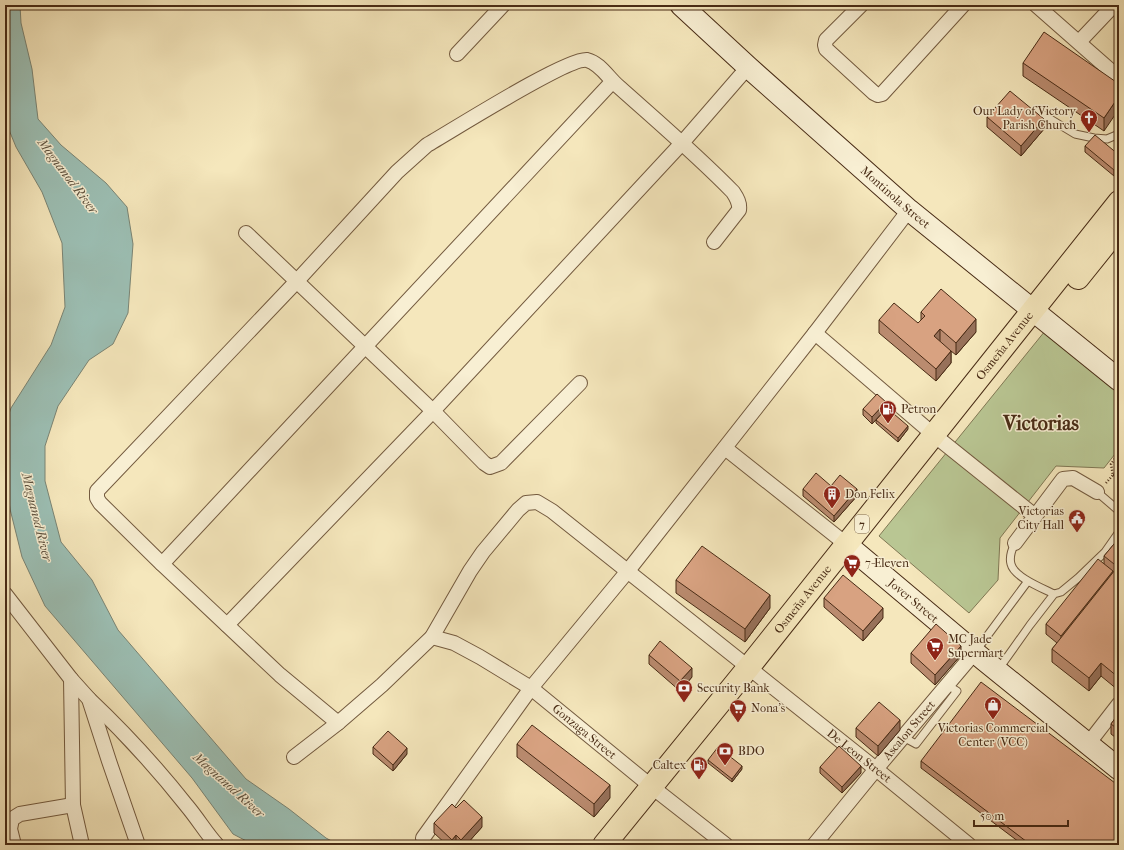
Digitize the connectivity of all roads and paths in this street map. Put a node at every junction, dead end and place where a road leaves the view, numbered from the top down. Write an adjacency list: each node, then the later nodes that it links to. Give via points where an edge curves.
1 (503, 5): 8 (street)
2 (680, 5): 9 (street, Montinola Street)
3 (861, 5): 4 (street, via 826,40 825,46 878,95 882,94)
4 (963, 5)
5 (1036, 5): 7 (street)
6 (1114, 5): 7 (street)
7 (1079, 42): 10 (street)
8 (457, 54)
9 (748, 67): 14 (street); 16 (street, Montinola Street)
10 (1119, 78)
11 (612, 82): 14 (street); 20 (street, via 598,67 586,60 575,62 522,89 427,145 397,172); 23 (street)
12 (1037, 111): 13 (lane, via 1075,134 1107,139)
13 (1119, 134)
14 (682, 144): 19 (street, via 733,192 740,205 739,210); 26 (street)
15 (1118, 205): 21 (main road, Osmeña Avenue / 7)
16 (909, 210): 21 (street, Montinola Street); 22 (street)
17 (1119, 227): 21 (main road, Osmeña Avenue / 7)
18 (246, 233): 20 (street)
19 (714, 242)
20 (296, 282): 23 (street); 38 (street, via 97,491 100,503)
21 (1038, 315): 24 (street, Montinola Street); 27 (main road, Osmeña Avenue / 7)
22 (815, 333): 27 (street); 28 (street)
23 (365, 346): 26 (street); 38 (street)
24 (1119, 380)
25 (580, 383): 26 (street, via 500,462 490,467)
26 (433, 411): 43 (street)
27 (940, 440): 34 (street); 37 (main road, Osmeña Avenue / 7)
28 (724, 448): 37 (street, Jover Street); 39 (street)
29 (1119, 456): 30 (path, via 1111,464)
30 (1113, 475): 31 (path); 32 (path)
31 (1119, 477)
32 (1097, 492): 33 (lane); 34 (street, via 1072,478 1063,479)
33 (1119, 511)
34 (1035, 516): 36 (street)
35 (1119, 532): 42 (lane, via 1105,552 1078,578 1061,592)
36 (1015, 542): 40 (lane, via 1010,563 1013,569)
37 (852, 548): 45 (street, Jover Street); 47 (main road, Osmeña Avenue / 7)
38 (162, 564): 43 (street)
39 (627, 572): 44 (street, De Leon Street, via 552,511 537,502 526,503 483,552); 47 (street, De Leon Street); 49 (street)
40 (1028, 581): 42 (lane); 45 (lane)
41 (5, 594): 48 (street)
42 (1054, 594): 46 (lane)
43 (227, 625): 52 (street)
44 (432, 637): 49 (street, Gonzaga Street, via 454,643); 52 (street, De Leon Street)
45 (975, 652): 46 (street, Jover Street); 55 (street, Ascalon Street)
46 (998, 671): 53 (street, Jover Street)
47 (753, 672): 55 (street, De Leon Street); 57 (main road, Osmeña Avenue / 7)
48 (71, 679): 50 (street); 58 (street)
49 (531, 688): 57 (street, Gonzaga Street); 59 (street)
50 (89, 699): 62 (street); 63 (street, via 146,758)
51 (1119, 704): 53 (street)
52 (338, 723): 54 (street, De Leon Street)
53 (1088, 744): 56 (street, Jover Street)
54 (294, 757)
55 (876, 769): 67 (street, Ascalon Street); 68 (street, De Leon Street)
56 (1119, 769)
57 (658, 791): 64 (main road, Osmeña Avenue / 7); 65 (main road, Osmeña Avenue / 7); 66 (street, Gonzaga Street)
58 (73, 805): 60 (street, via 20,814 12,820 10,829); 61 (street)
59 (423, 838)
60 (14, 845)
61 (82, 845)
62 (138, 845)
63 (217, 845)
64 (604, 845)
65 (623, 845)
66 (726, 845)
67 (814, 845)
68 (969, 845)

